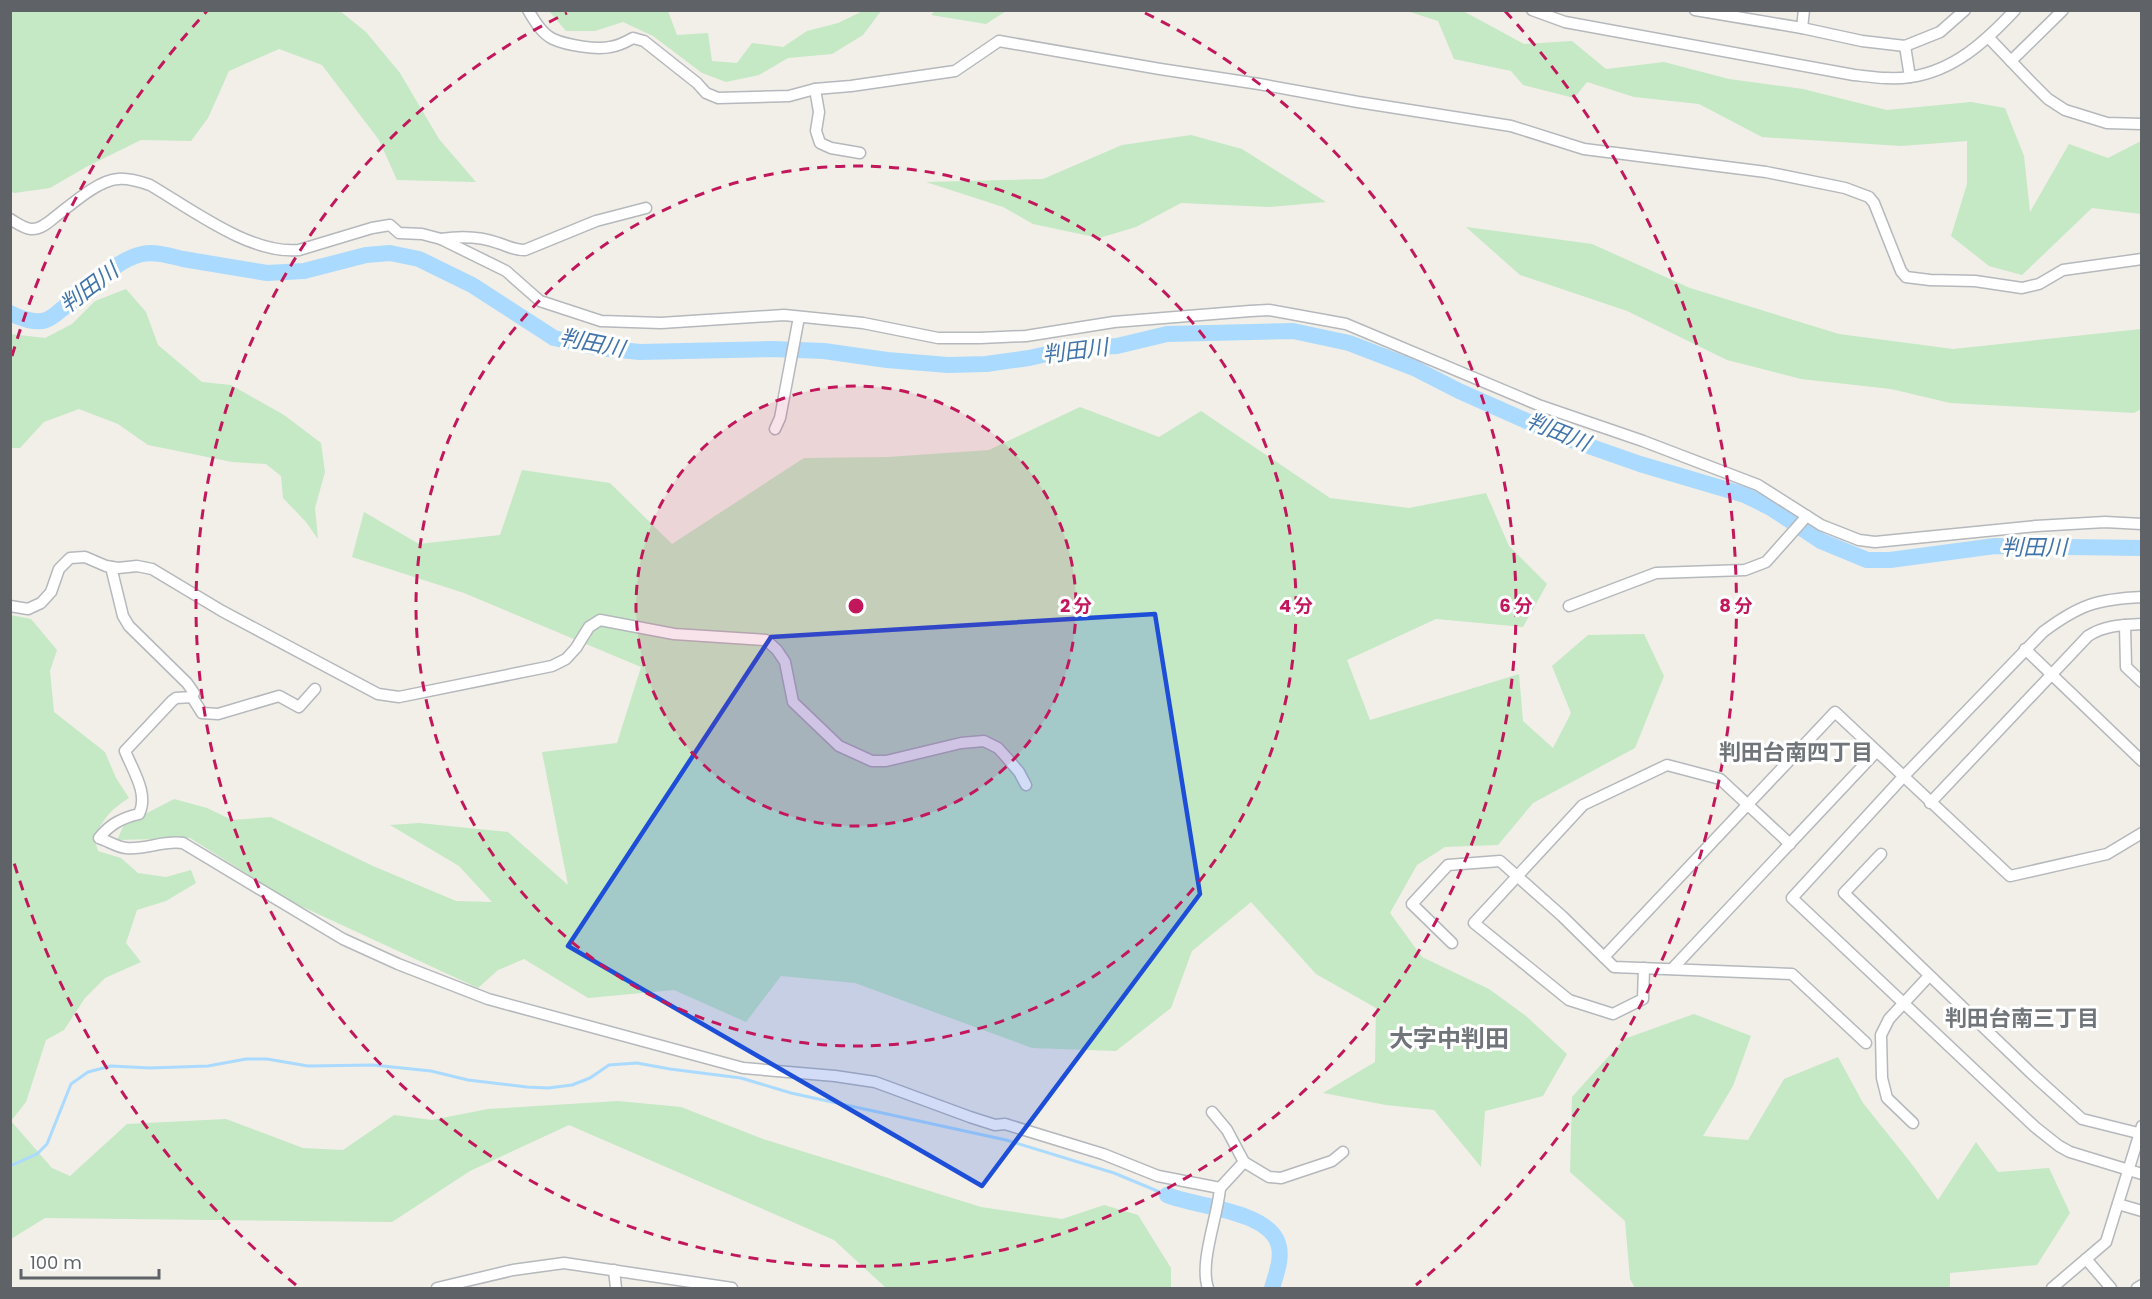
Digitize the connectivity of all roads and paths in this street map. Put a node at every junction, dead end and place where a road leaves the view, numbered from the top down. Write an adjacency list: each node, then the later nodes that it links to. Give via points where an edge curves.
1 (528, 10): 13 (street, via 552,39 599,49 633,38 644,41 706,93 718,98 789,96)
2 (1532, 10): 12 (street, via 1564,22 1854,75)
3 (1695, 10): 8 (street)
4 (1804, 10): 8 (street)
5 (1965, 10): 10 (street, via 1940,32)
6 (2015, 10): 9 (street)
7 (2063, 10): 11 (street)
8 (1802, 28): 10 (street)
9 (1989, 38): 11 (street); 12 (street, via 1948,65)
10 (1905, 46): 12 (street)
11 (2011, 61): 14 (street, via 2048,99 2065,110 2107,123)
12 (1910, 77)
13 (815, 89): 15 (street, via 820,143); 19 (street, via 947,73 999,41 1511,126 1584,149 1766,172 1845,188 1869,197 1874,203 1906,277 2022,288 2039,284 2063,270)
14 (2142, 124)
15 (860, 153)
16 (646, 208): 18 (street, via 596,221 525,250 512,250 482,238)
17 (10, 219): 18 (street, via 33,229 45,225 81,197 118,178 150,185 260,246 299,250 390,225 399,233)
18 (441, 239): 20 (street, via 507,271 540,301 601,321 661,323)
19 (2142, 259)
20 (799, 317): 21 (street); 22 (street, via 863,323 938,338 1026,336 1124,321 1269,310 1322,319 1377,335 1541,406 1758,485)
21 (775, 429)
22 (1805, 519): 23 (street, via 1859,540 1875,542 2036,526); 27 (street, via 1766,562 1757,566 1745,570 1656,573)
23 (2142, 524)
24 (111, 567): 26 (street, via 84,557 70,558 59,569 51,592 41,603 28,609); 34 (street, via 129,626 187,682 194,693); 38 (street, via 137,566 164,574 222,611 387,696 399,697 552,666 566,659 589,627 600,620 674,633 766,640 785,662 793,702 839,746 872,761 886,761 984,741 1003,753)
25 (2142, 597): 30 (street, via 2093,602 2066,615)
26 (10, 606)
27 (1569, 606)
28 (2142, 624): 29 (street)
29 (2125, 625): 31 (street, via 2112,625 2088,636); 32 (street, via 2126,667)
30 (2025, 649): 31 (street); 37 (street)
31 (2052, 675): 36 (street); 39 (street)
32 (2142, 681)
33 (315, 689): 34 (street, via 299,707 279,696 218,714 202,713)
34 (192, 697): 59 (street, via 172,701 125,751 144,804 139,814 113,824 99,838 124,848 183,843 343,939 488,999 742,1068 875,1082 970,1117 1052,1138 1158,1176)
35 (1876, 752): 37 (street); 40 (street, via 1835,712); 42 (street)
36 (2142, 761)
37 (1903, 777): 39 (street); 50 (street, via 1792,898)
38 (1026, 785)
39 (1930, 803): 41 (street, via 2010,876 2107,854)
40 (1748, 804): 42 (street); 44 (street, via 1720,779 1667,765 1583,805); 46 (street)
41 (2142, 833)
42 (1790, 844): 48 (street)
43 (1881, 854): 49 (street, via 1844,893)
44 (1518, 876): 45 (street, via 1500,861 1448,865 1412,903); 46 (street); 47 (street, via 1474,923 1569,1000 1613,1014 1643,999)
45 (1452, 944)
46 (1604, 957): 47 (street, via 1614,967)
47 (1644, 968): 48 (street)
48 (1672, 969): 51 (street, via 1792,974)
49 (1929, 976): 50 (street); 54 (street, via 2082,1119)
50 (1904, 1003): 53 (street, via 1881,1035 1882,1078 1887,1098); 57 (street, via 2059,1146)
51 (1866, 1043)
52 (1212, 1112): 56 (street)
53 (1913, 1123)
54 (2141, 1131): 57 (street)
55 (1343, 1152): 56 (street, via 1332,1161 1281,1178 1269,1177)
56 (1244, 1162): 59 (street)
57 (2129, 1171): 58 (street); 60 (street)
58 (2142, 1174)
59 (1220, 1188): 68 (street, via 1208,1256)
60 (2118, 1204): 61 (street); 62 (street, via 2106,1242)
61 (2142, 1211)
62 (2086, 1259): 69 (street); 70 (street)
63 (614, 1270): 65 (street, via 564,1263); 66 (street); 67 (street)
64 (2142, 1285): 71 (street)
65 (437, 1288)
66 (616, 1288)
67 (732, 1288)
68 (1208, 1288)
69 (2052, 1288)
70 (2111, 1288)
71 (2138, 1288)

